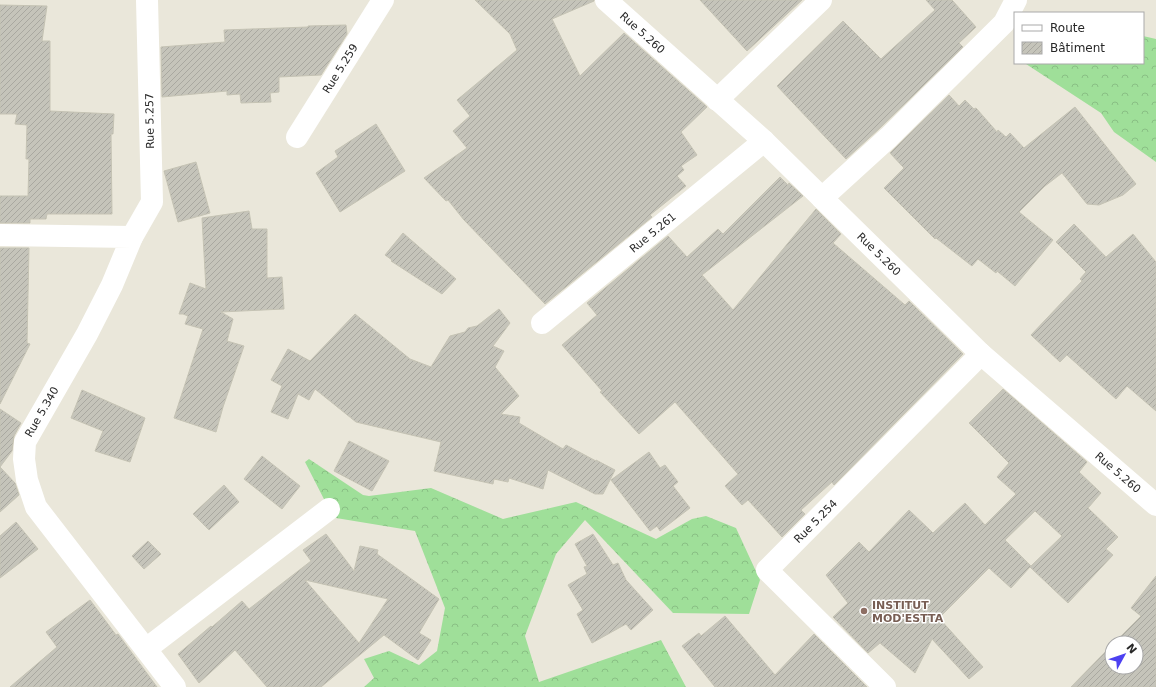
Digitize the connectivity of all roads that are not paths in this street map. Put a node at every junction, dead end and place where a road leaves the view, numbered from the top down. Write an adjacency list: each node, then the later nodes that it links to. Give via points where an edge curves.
1 (147, 0): 11 (street, Rue 5.257, via 152,202)
2 (383, 0): 7 (street, Rue 5.259)
3 (606, 0): 6 (street, Rue 5.260)
4 (821, 0): 6 (street)
5 (1016, 0): 9 (street, via 1004,22 889,137)
6 (717, 100): 8 (street, Rue 5.260)
7 (297, 137)
8 (764, 141): 9 (street, Rue 5.260); 12 (street, Rue 5.261)
9 (822, 198): 13 (street, Rue 5.260)
10 (0, 235): 11 (street)
11 (132, 237): 16 (street, Rue 5.340, via 112,285 87,334 25,442 24,459 36,507)
12 (542, 323)
13 (981, 354): 14 (street, Rue 5.260); 18 (street, Rue 5.254, via 767,570)
14 (1156, 505)
15 (329, 509): 16 (street)
16 (146, 649): 17 (street, Rue 5.340)
17 (175, 687)
18 (885, 687)

